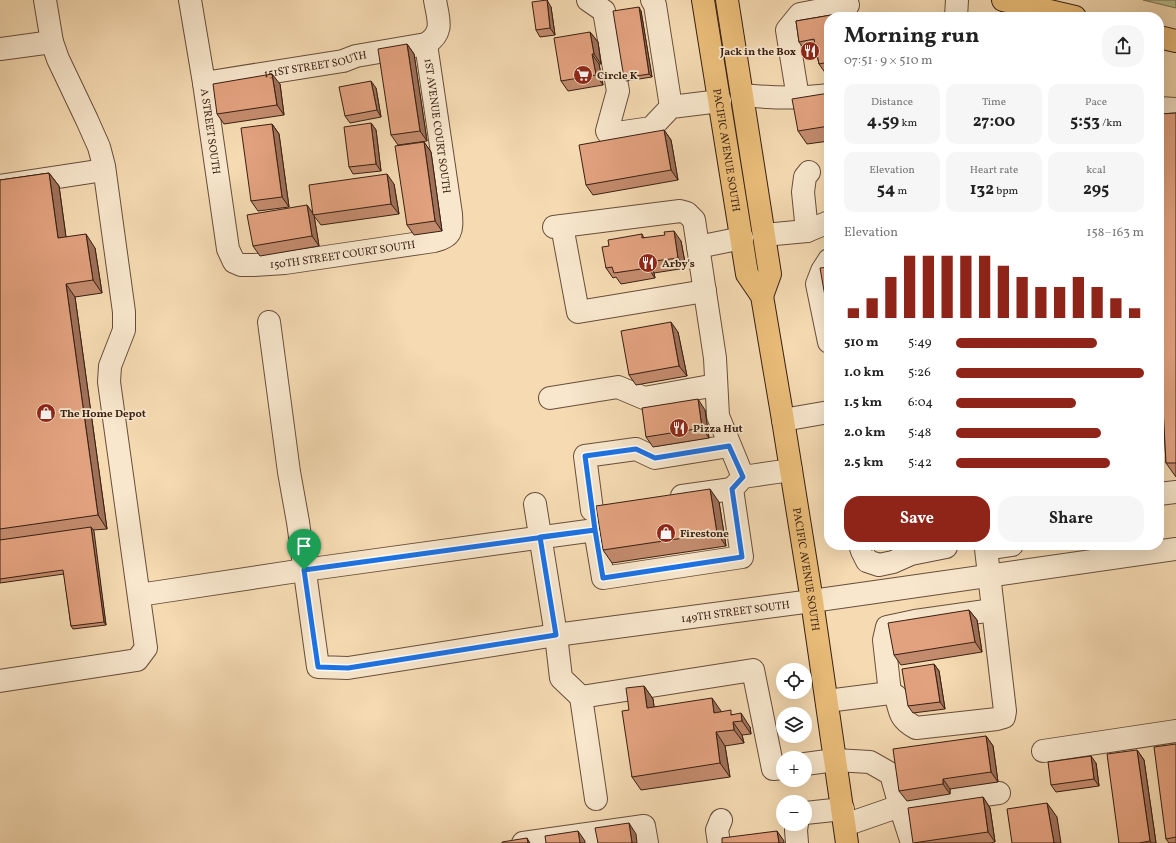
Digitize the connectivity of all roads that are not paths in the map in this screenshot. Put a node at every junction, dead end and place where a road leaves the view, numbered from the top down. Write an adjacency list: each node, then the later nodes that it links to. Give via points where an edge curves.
1 (45, 0): 15 (street)
2 (190, 0): 18 (street, A STREET SOUTH)
3 (435, 0): 16 (street, 1ST AVENUE COURT SOUTH, via 438,35)
4 (588, 0): 23 (street, via 604,11 618,91 608,133 651,128)
5 (652, 0): 23 (street, via 655,5)
6 (703, 0): 22 (main road, PACIFIC AVENUE SOUTH)
7 (727, 0): 19 (main road, PACIFIC AVENUE SOUTH)
8 (958, 0): 11 (street)
9 (1003, 0): 12 (main road)
10 (851, 7): 21 (street, via 800,14 787,30)
11 (957, 12)
12 (1054, 12)
13 (1164, 38): 14 (main road)
14 (1176, 41)
15 (52, 42): 17 (street); 26 (street, via 99,147)
16 (426, 44): 18 (street, 151ST STREET SOUTH, via 356,56 344,61); 31 (street, 1ST AVENUE COURT SOUTH, via 451,214)
17 (0, 49)
18 (204, 83): 35 (street, A STREET SOUTH, via 228,249)
19 (742, 95): 21 (street, via 778,99); 32 (main road, PACIFIC AVENUE SOUTH)
20 (824, 95): 21 (street)
21 (798, 98)
22 (720, 101): 23 (street); 33 (main road, PACIFIC AVENUE SOUTH)
23 (671, 107)
24 (1164, 108): 25 (street)
25 (1176, 109)
26 (104, 170): 28 (street); 63 (street, via 124,312 124,330 110,366 109,382)
27 (809, 172): 30 (street, via 805,177 803,192)
28 (0, 186)
29 (824, 224): 30 (street)
30 (807, 231): 32 (street)
31 (449, 234): 35 (street, 150TH STREET COURT SOUTH, via 444,239 434,241 285,263 240,265)
32 (764, 235): 38 (main road, PACIFIC AVENUE SOUTH, via 770,274)
33 (742, 238): 34 (street); 38 (main road, PACIFIC AVENUE SOUTH, via 747,274)
34 (698, 247): 37 (street); 37 (street, via 694,220 687,213 680,211 558,227 578,312)
35 (234, 262)
36 (824, 268): 39 (street, via 817,284)
37 (705, 291): 41 (street, via 716,358)
38 (762, 296): 44 (main road, PACIFIC AVENUE SOUTH)
39 (824, 318)
40 (269, 322): 61 (street)
41 (716, 385): 42 (street, via 644,398 618,387); 45 (street, via 718,416)
42 (550, 398)
43 (824, 413): 44 (street)
44 (783, 420): 46 (main road, PACIFIC AVENUE SOUTH)
45 (729, 446): 47 (street); 53 (street, via 655,458 636,449 585,456)
46 (791, 470): 47 (street); 64 (main road, PACIFIC AVENUE SOUTH)
47 (738, 483): 50 (street); 53 (street, via 742,557 603,578)
48 (1176, 492): 49 (street)
49 (1164, 493)
50 (662, 499)
51 (535, 504): 54 (street)
52 (615, 506): 53 (street)
53 (593, 520): 54 (street)
54 (540, 537): 61 (street); 66 (street)
55 (1164, 549): 56 (street, 149TH STREET SOUTH)
56 (1176, 549)
57 (862, 550): 58 (street, via 867,560 879,564)
58 (931, 550)
59 (986, 550): 62 (street)
60 (1139, 550): 62 (street, 149TH STREET SOUTH)
61 (304, 570): 63 (street); 66 (street, 149TH STREET SOUTH, via 318,667 348,668)
62 (990, 575): 64 (street, 149TH STREET SOUTH); 65 (street)
63 (139, 596): 67 (street, via 146,648 137,660)
64 (812, 601): 66 (street, 149TH STREET SOUTH); 70 (main road, PACIFIC AVENUE SOUTH)
65 (993, 610): 68 (street, via 915,620 887,627 884,640); 68 (street, via 1006,711 1004,717 916,728 905,722 896,696)
66 (556, 635): 69 (street, via 561,678)
67 (0, 681)
68 (890, 693): 70 (street)
69 (581, 697): 75 (street, via 753,670 773,770); 77 (street)
70 (827, 701): 73 (main road, PACIFIC AVENUE SOUTH)
71 (1176, 731): 72 (street)
72 (1043, 750)
73 (835, 760): 74 (street); 78 (street, via 870,762 891,774); 81 (main road, PACIFIC AVENUE SOUTH)
74 (812, 763)
75 (776, 769)
76 (999, 793): 78 (street)
77 (596, 800)
78 (900, 806): 81 (street); 88 (street)
79 (812, 815): 81 (street)
80 (720, 820): 86 (street, via 717,830)
81 (845, 826)
82 (796, 831): 87 (street)
83 (596, 838): 84 (street); 85 (street, via 644,826)
84 (536, 842)
85 (647, 843)
86 (719, 843)
87 (797, 843)
88 (912, 843)

